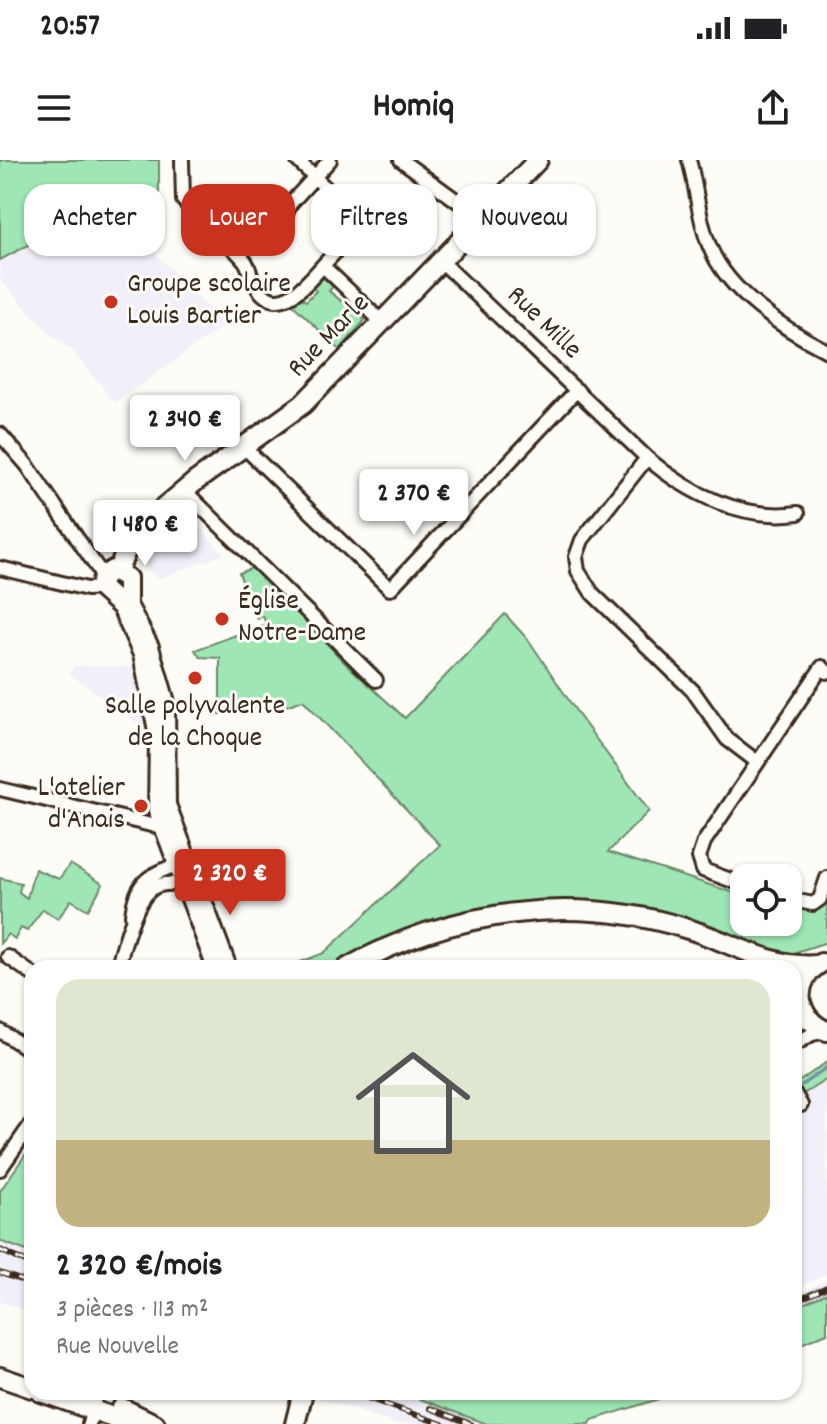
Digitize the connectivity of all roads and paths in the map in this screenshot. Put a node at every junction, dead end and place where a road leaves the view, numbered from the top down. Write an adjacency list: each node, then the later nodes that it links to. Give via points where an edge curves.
1 (182, 160): 13 (street, via 183,200 244,260 268,298 290,298)
2 (297, 160): 7 (street)
3 (330, 160): 7 (street)
4 (401, 160): 10 (street)
5 (538, 160): 8 (main road, Rue Marle)
6 (689, 160): 15 (street, via 718,265 745,293)
7 (314, 177): 9 (street); 13 (street, via 348,211 347,238)
8 (515, 184)
9 (295, 198)
10 (453, 198)
11 (453, 249): 12 (main road, Rue Marle)
12 (441, 261): 14 (main road, Rue Marle); 16 (street, Rue Mille)
13 (323, 266): 14 (street)
14 (382, 322): 18 (main road, Rue Marle, via 303,404)
15 (827, 351)
16 (577, 390): 18 (street, Rue Mille, via 390,589); 19 (street, Rue Mille)
17 (0, 434): 23 (street)
18 (245, 448): 20 (main road, Rue Marle)
19 (647, 458): 21 (street, Rue Mille, via 716,502 776,516); 26 (street, via 582,540 578,571 592,593 693,691 727,739)
20 (184, 490): 23 (main road, Rue Marle, via 138,532 120,558); 25 (street)
21 (798, 513)
22 (0, 568): 23 (street, via 87,589)
23 (112, 584): 28 (main road, via 151,682 160,745 157,800)
24 (827, 672): 26 (street, via 822,667)
25 (376, 680)
26 (756, 761): 31 (street, via 706,836 699,857 705,873)
27 (0, 789): 28 (street)
28 (170, 830): 29 (main road)
29 (182, 862): 32 (main road); 34 (street, via 141,883)
30 (827, 878): 33 (street, via 817,902)
31 (730, 881)
32 (189, 882): 34 (street, via 152,888); 38 (main road); 39 (main road)
33 (802, 902)
34 (131, 924): 37 (street)
35 (747, 951): 40 (main road, via 643,917 548,910 445,927); 41 (main road); 42 (main road)
36 (8, 957): 45 (street)
37 (120, 960)
38 (214, 960)
39 (223, 960)
40 (362, 960)
41 (762, 960)
42 (777, 960)
43 (822, 963): 44 (main road); 46 (main road)
44 (802, 964)
45 (24, 968)
46 (802, 981)
47 (802, 1008): 48 (main road)
48 (803, 1012): 50 (main road)
49 (0, 1031): 52 (street)
50 (827, 1031): 51 (street)
51 (802, 1040)
52 (24, 1047)
53 (24, 1135): 54 (street)
54 (0, 1169)
55 (3, 1378): 56 (main road)
56 (24, 1384)
57 (62, 1400): 59 (main road)
58 (301, 1400): 62 (main road)
59 (92, 1411): 60 (main road)
60 (121, 1418): 61 (main road)
61 (155, 1424)
62 (295, 1424)

